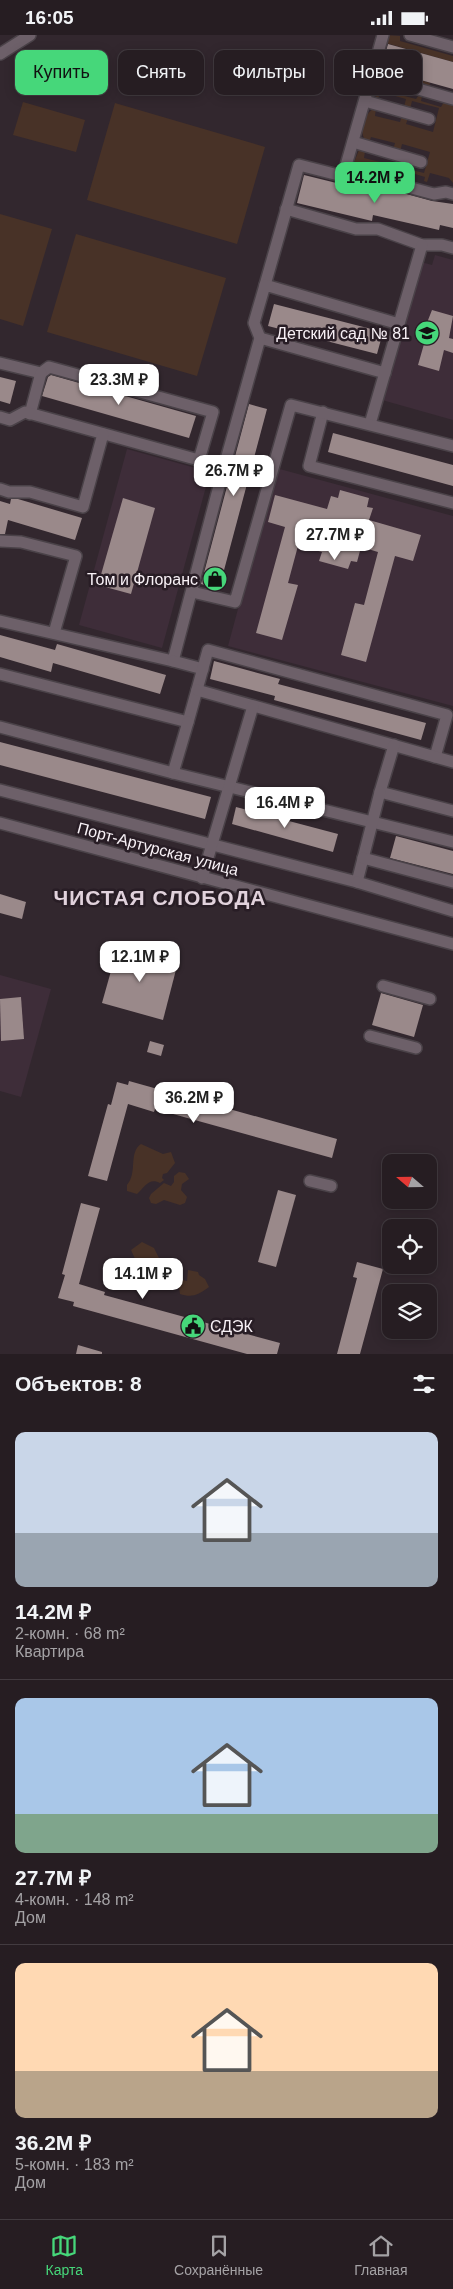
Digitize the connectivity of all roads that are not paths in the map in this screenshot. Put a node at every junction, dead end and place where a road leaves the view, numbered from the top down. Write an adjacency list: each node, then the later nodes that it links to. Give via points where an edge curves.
1 (30, 35): 6 (street)
2 (383, 35): 5 (street)
3 (410, 35): 4 (street)
4 (453, 47)
5 (379, 50)
6 (0, 54)
7 (422, 90): 9 (street)
8 (367, 95): 10 (street)
9 (453, 99)
10 (365, 101): 11 (street); 12 (street)
11 (429, 119)
12 (353, 142): 13 (street); 14 (street)
13 (421, 162)
14 (342, 176): 15 (street, via 366,182 389,182 434,194); 16 (street, via 299,165)
15 (453, 194)
16 (286, 209): 17 (street, via 356,229 378,229); 19 (street)
17 (422, 245): 18 (street); 20 (street)
18 (453, 248)
19 (265, 285): 20 (street); 21 (street, via 254,323)
20 (399, 323): 24 (street)
21 (260, 338): 24 (street); 32 (street)
22 (0, 363): 23 (street)
23 (41, 373): 25 (street); 31 (street, via 48,367 213,412)
24 (385, 373): 28 (street)
25 (30, 413): 27 (street, via 24,412 10,420); 29 (street)
26 (323, 413): 28 (street); 34 (street, via 309,466); 36 (street, via 291,405 235,602)
27 (0, 417)
28 (370, 424): 30 (street)
29 (104, 434): 31 (street); 33 (street, via 83,507 30,492)
30 (453, 446)
31 (199, 460): 32 (street)
32 (224, 467): 36 (street)
33 (0, 489)
34 (453, 503)
35 (0, 541): 38 (street, via 21,541 76,556)
36 (192, 592): 39 (street)
37 (0, 621): 38 (street)
38 (54, 633): 39 (street)
39 (173, 661): 40 (street)
40 (203, 669): 42 (street); 47 (street, via 208,650 447,715)
41 (0, 674): 44 (street)
42 (196, 690): 43 (street); 44 (street)
43 (253, 706): 46 (street); 50 (street)
44 (188, 722): 49 (street)
45 (0, 727): 49 (street)
46 (394, 745): 47 (street); 52 (street)
47 (435, 757): 48 (street)
48 (453, 762)
49 (173, 773): 50 (street)
50 (228, 787): 55 (street); 57 (street)
51 (0, 790): 57 (street)
52 (380, 792): 53 (street); 55 (street)
53 (453, 811)
54 (0, 823): 59 (street, Порт-Артурская улица)
55 (372, 823): 56 (street); 58 (street)
56 (453, 842)
57 (212, 845): 59 (street); 61 (street)
58 (363, 858): 60 (street); 61 (street)
59 (202, 878): 63 (street, Порт-Артурская улица)
60 (453, 882)
61 (356, 883): 62 (street)
62 (453, 911)
63 (453, 944)
64 (383, 986): 65 (street)
65 (430, 999)
66 (370, 1036): 67 (street)
67 (416, 1049)
68 (310, 1181): 69 (street)
69 (331, 1186)

